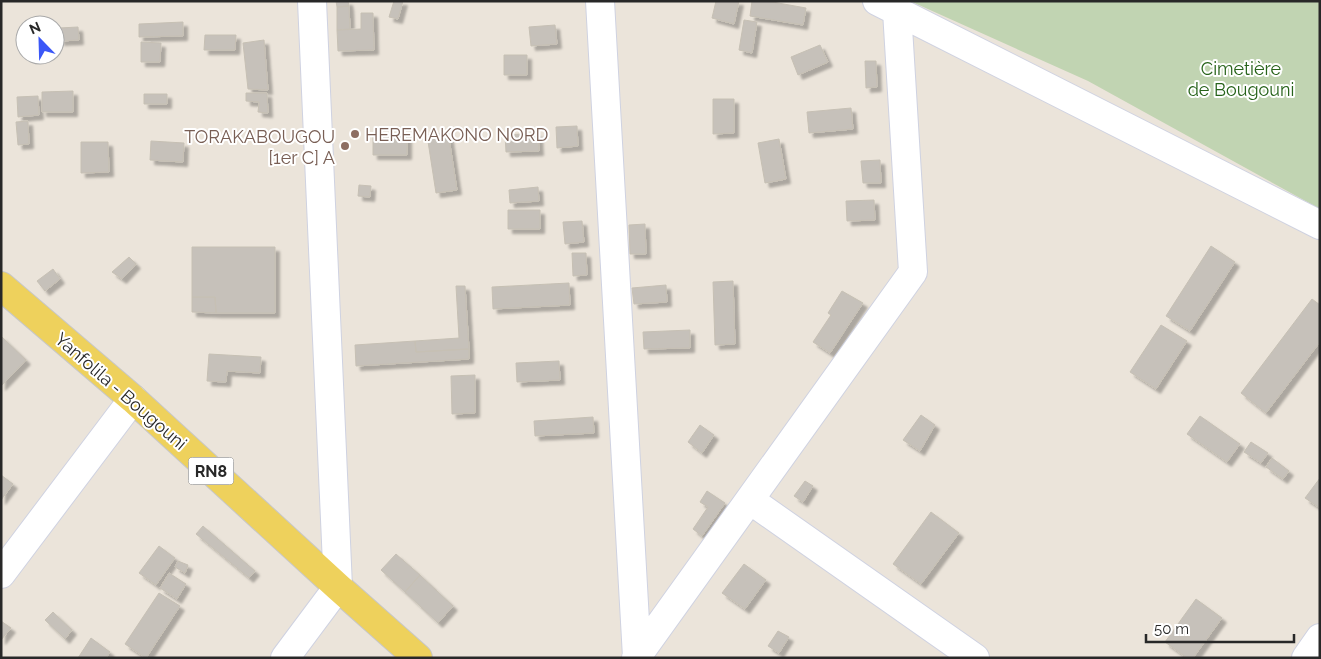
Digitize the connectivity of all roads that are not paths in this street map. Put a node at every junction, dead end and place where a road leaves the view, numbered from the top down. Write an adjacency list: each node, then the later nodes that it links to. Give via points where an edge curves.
1 (312, 1): 9 (street)
2 (600, 1): 10 (street)
3 (887, 6): 4 (street); 7 (street, via 914,272)
4 (1320, 225)
5 (1, 286): 6 (main road, Yanfolila - Bougouni / RN8)
6 (133, 399): 8 (street); 9 (main road, Yanfolila - Bougouni / RN8)
7 (750, 500): 10 (street); 13 (street)
8 (1, 574)
9 (338, 587): 11 (street); 12 (main road, Yanfolila - Bougouni / RN8)
10 (637, 657)
11 (285, 658)
12 (418, 658)
13 (975, 658)

